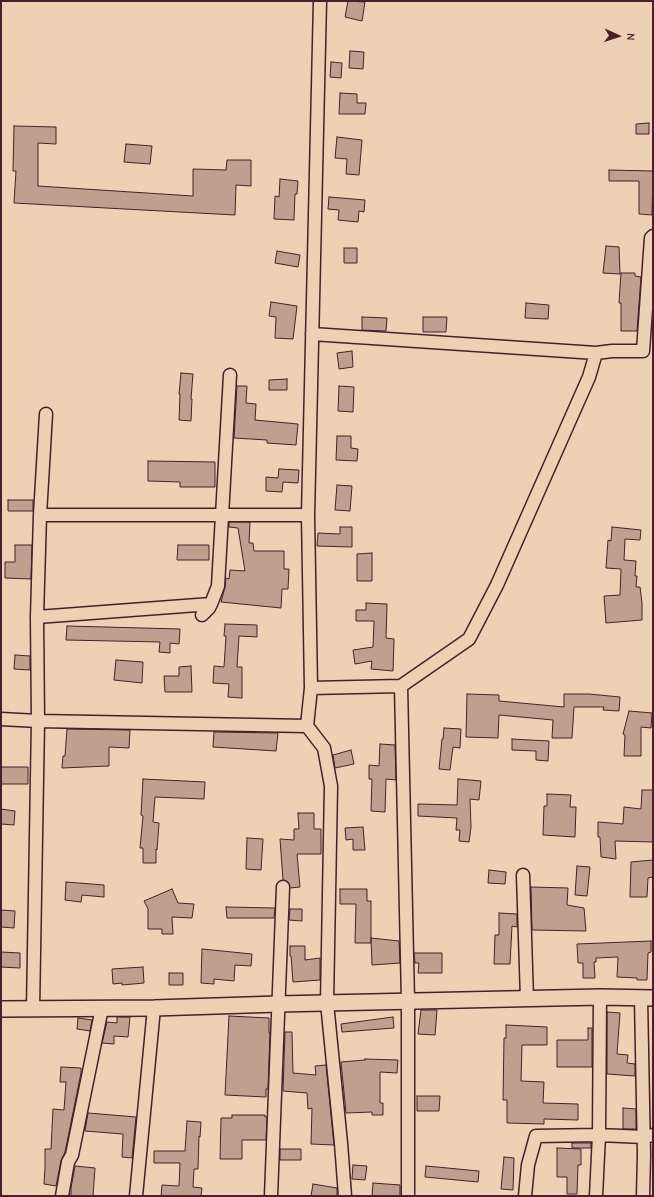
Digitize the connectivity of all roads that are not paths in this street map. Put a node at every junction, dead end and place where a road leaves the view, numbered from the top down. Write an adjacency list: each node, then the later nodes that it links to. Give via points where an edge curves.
1 (320, 1): 3 (street)
2 (653, 236): 4 (street, via 643,351)
3 (312, 334): 4 (street); 9 (street)
4 (596, 353): 13 (street, via 589,377 510,557 469,639)
5 (230, 375): 8 (street)
6 (46, 414): 7 (street)
7 (40, 515): 8 (street); 12 (street)
8 (222, 515): 9 (street); 10 (street, via 218,586)
9 (308, 515): 14 (street)
10 (211, 604): 11 (street); 12 (street)
11 (202, 615)
12 (37, 617): 16 (street)
13 (401, 686): 14 (street); 23 (street)
14 (311, 688): 17 (street)
15 (1, 719): 16 (street)
16 (38, 721): 17 (street); 29 (street)
17 (307, 726): 24 (street, via 324,748 331,786)
18 (523, 875): 21 (street)
19 (282, 887): 25 (street)
20 (600, 997): 21 (street); 22 (street); 30 (street)
21 (527, 998): 23 (street)
22 (647, 998): 31 (street)
23 (408, 1001): 24 (street); 36 (street)
24 (327, 1003): 25 (street); 35 (street)
25 (278, 1004): 27 (street); 34 (street)
26 (102, 1008): 27 (street); 29 (street); 32 (street)
27 (154, 1008): 33 (street)
28 (1, 1009): 29 (street)
29 (33, 1009)
30 (599, 1135): 31 (street); 37 (street, via 536,1136 528,1165); 38 (street)
31 (648, 1136): 39 (street)
32 (62, 1196)
33 (136, 1196)
34 (271, 1196)
35 (345, 1196)
36 (408, 1196)
37 (525, 1196)
38 (596, 1196)
39 (643, 1196)

